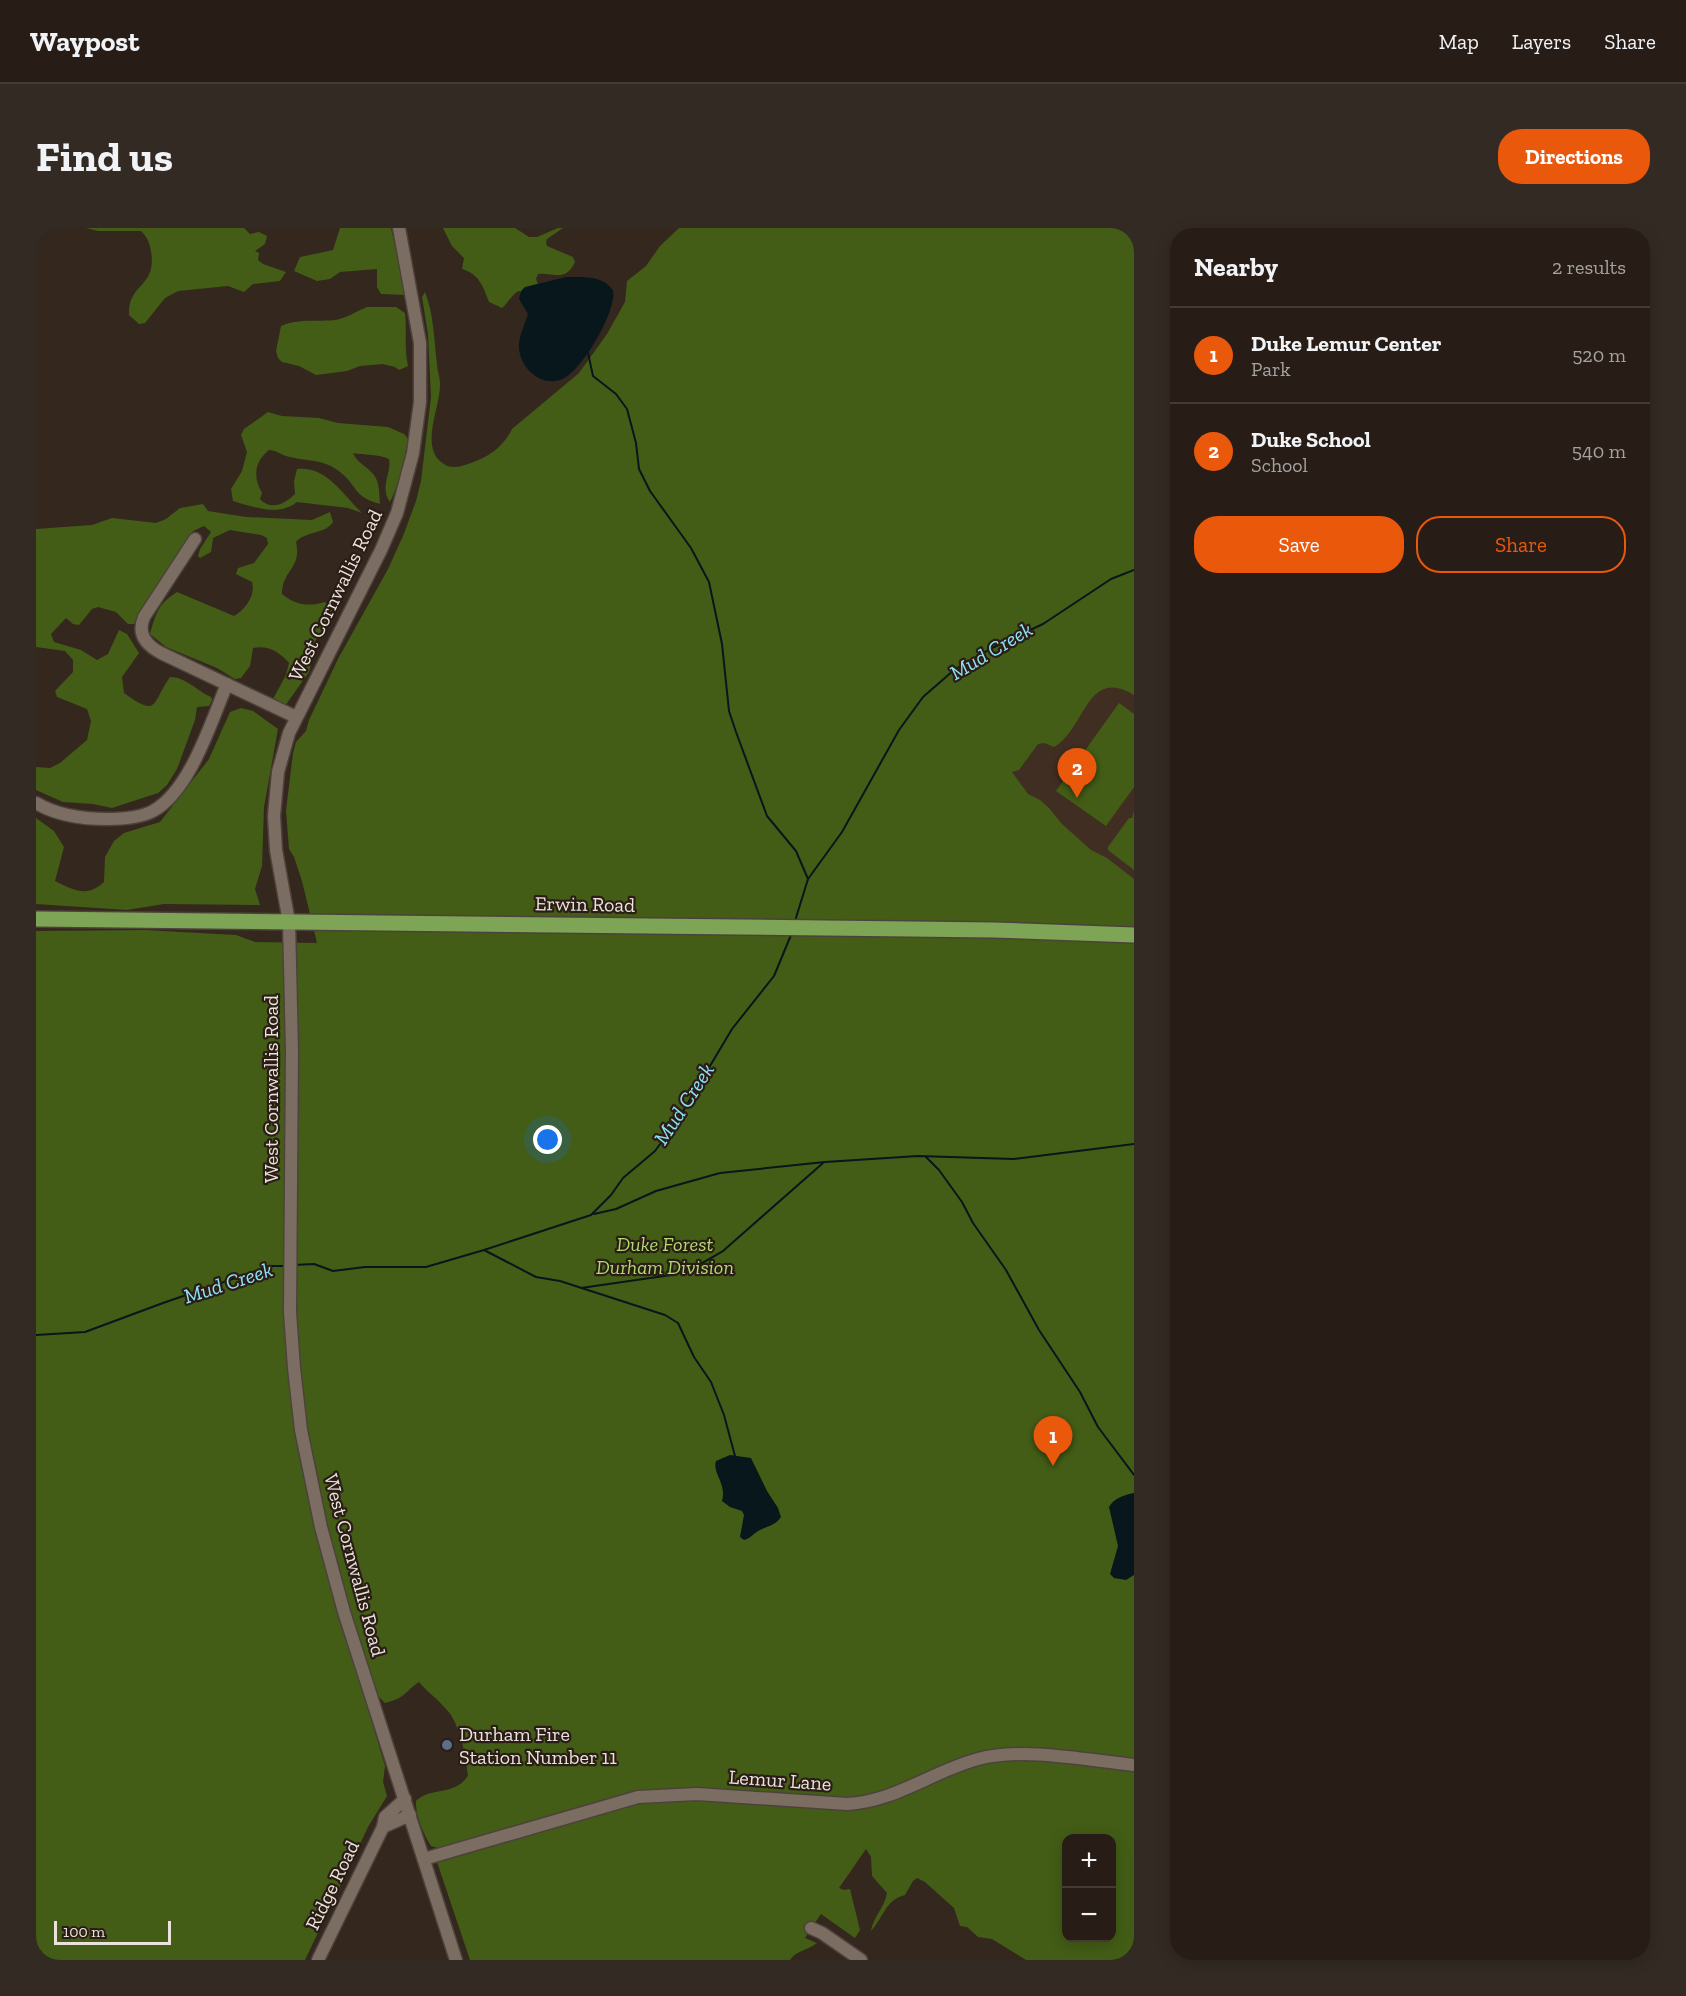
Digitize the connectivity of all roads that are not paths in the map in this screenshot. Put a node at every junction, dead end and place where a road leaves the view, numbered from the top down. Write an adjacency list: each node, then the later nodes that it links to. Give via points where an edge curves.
1 (399, 228): 4 (street, West Cornwallis Road, via 420,354 420,402 413,453 397,513 381,550)
2 (195, 538): 3 (street, via 141,627 144,638 156,650)
3 (227, 684): 4 (street); 5 (street, via 188,774 172,796 153,811 115,819 87,819 54,812)
4 (296, 717): 7 (street, West Cornwallis Road, via 282,755 274,799 276,850)
5 (36, 803)
6 (36, 919): 7 (main road, Erwin Road)
7 (290, 922): 8 (main road, Erwin Road); 10 (street, West Cornwallis Road, via 290,1274 298,1407 321,1527 344,1612)
8 (1134, 935)
9 (1134, 1765): 13 (street, Lemur Lane, via 1046,1755 998,1755 863,1803 697,1794 638,1797)
10 (405, 1799): 11 (street, West Cornwallis Road); 12 (street, Ridge Road, via 385,1817)
11 (410, 1815): 12 (street, Ridge Road); 13 (street, West Cornwallis Road)
12 (383, 1827): 15 (street, Ridge Road)
13 (424, 1859): 16 (street, West Cornwallis Road)
14 (811, 1928): 17 (street)
15 (318, 1960)
16 (456, 1960)
17 (861, 1960)

